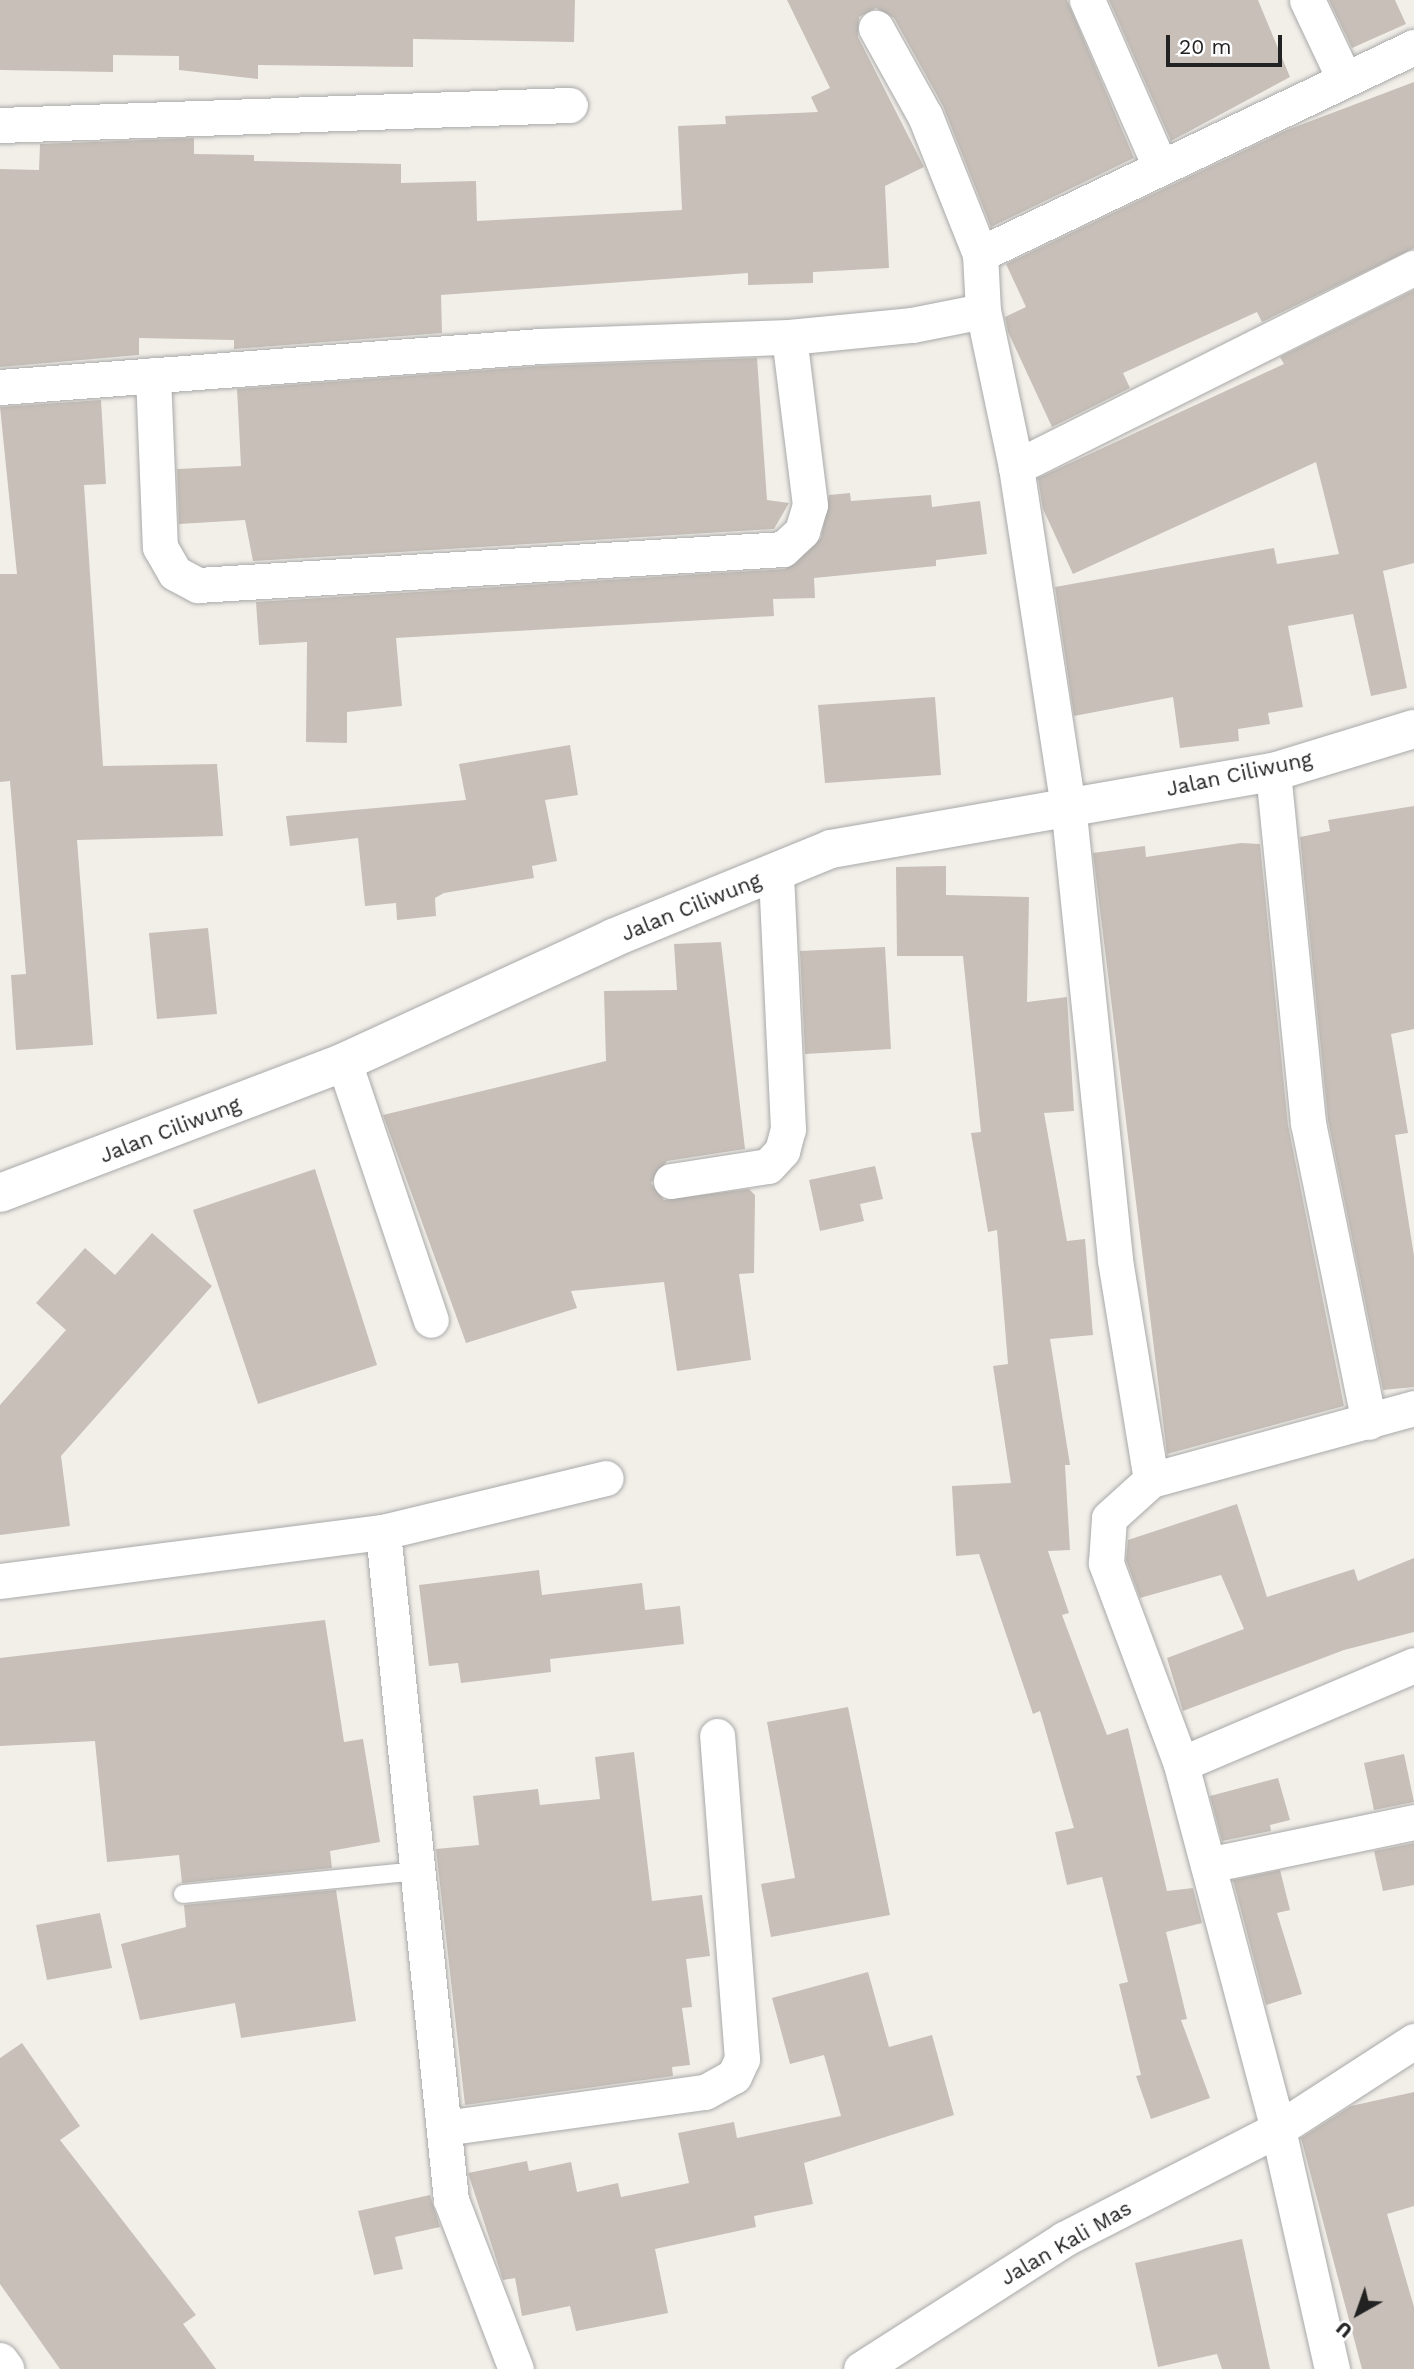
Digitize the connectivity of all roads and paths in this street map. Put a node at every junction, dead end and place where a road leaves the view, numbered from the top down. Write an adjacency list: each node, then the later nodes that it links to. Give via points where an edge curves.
1 (1087, 0): 8 (street)
2 (1307, 0): 5 (street)
3 (876, 28): 9 (street, via 914,93)
4 (1414, 47): 5 (street)
5 (1343, 76): 8 (street)
6 (570, 105): 7 (street)
7 (0, 125)
8 (1159, 164): 9 (street)
9 (980, 254): 11 (street)
10 (1414, 268): 15 (street)
11 (983, 310): 12 (street, via 912,325); 15 (street)
12 (789, 337): 13 (street, via 540,345); 13 (street, via 810,505 803,531 783,549 198,585 175,573 160,547)
13 (153, 375): 14 (street)
14 (0, 387)
15 (1016, 467): 18 (street)
16 (1414, 729): 17 (street, Jalan Ciliwung)
17 (1273, 772): 18 (street, Jalan Ciliwung); 25 (street, via 1308,1123)
18 (1068, 807): 19 (street, Jalan Ciliwung, via 877,837); 27 (street, via 1115,1259)
19 (776, 873): 20 (street, Jalan Ciliwung, via 612,938); 21 (street, via 788,1129 782,1151 768,1166)
20 (344, 1062): 22 (street, Jalan Ciliwung); 23 (street)
21 (671, 1181)
22 (0, 1193)
23 (431, 1320)
24 (1414, 1408): 25 (street)
25 (1369, 1422): 27 (street)
26 (606, 1478): 28 (street)
27 (1151, 1480): 32 (street, via 1109,1518 1106,1563)
28 (383, 1532): 29 (street); 35 (street)
29 (0, 1581)
30 (1414, 1665): 32 (street)
31 (717, 1736): 38 (street, via 742,2059 734,2076 705,2092)
32 (1181, 1764): 34 (street)
33 (1414, 1822): 34 (street)
34 (1208, 1864): 39 (street)
35 (417, 1871): 36 (lane); 38 (street)
36 (183, 1894)
37 (1414, 2040): 39 (street, Jalan Kali Mas)
38 (444, 2127): 42 (street, via 451,2200)
39 (1278, 2129): 43 (street, Jalan Kali Mas, via 1064,2239); 44 (street)
40 (0, 2362): 41 (street)
41 (5, 2369)
42 (516, 2369)
43 (861, 2369)
44 (1332, 2369)

